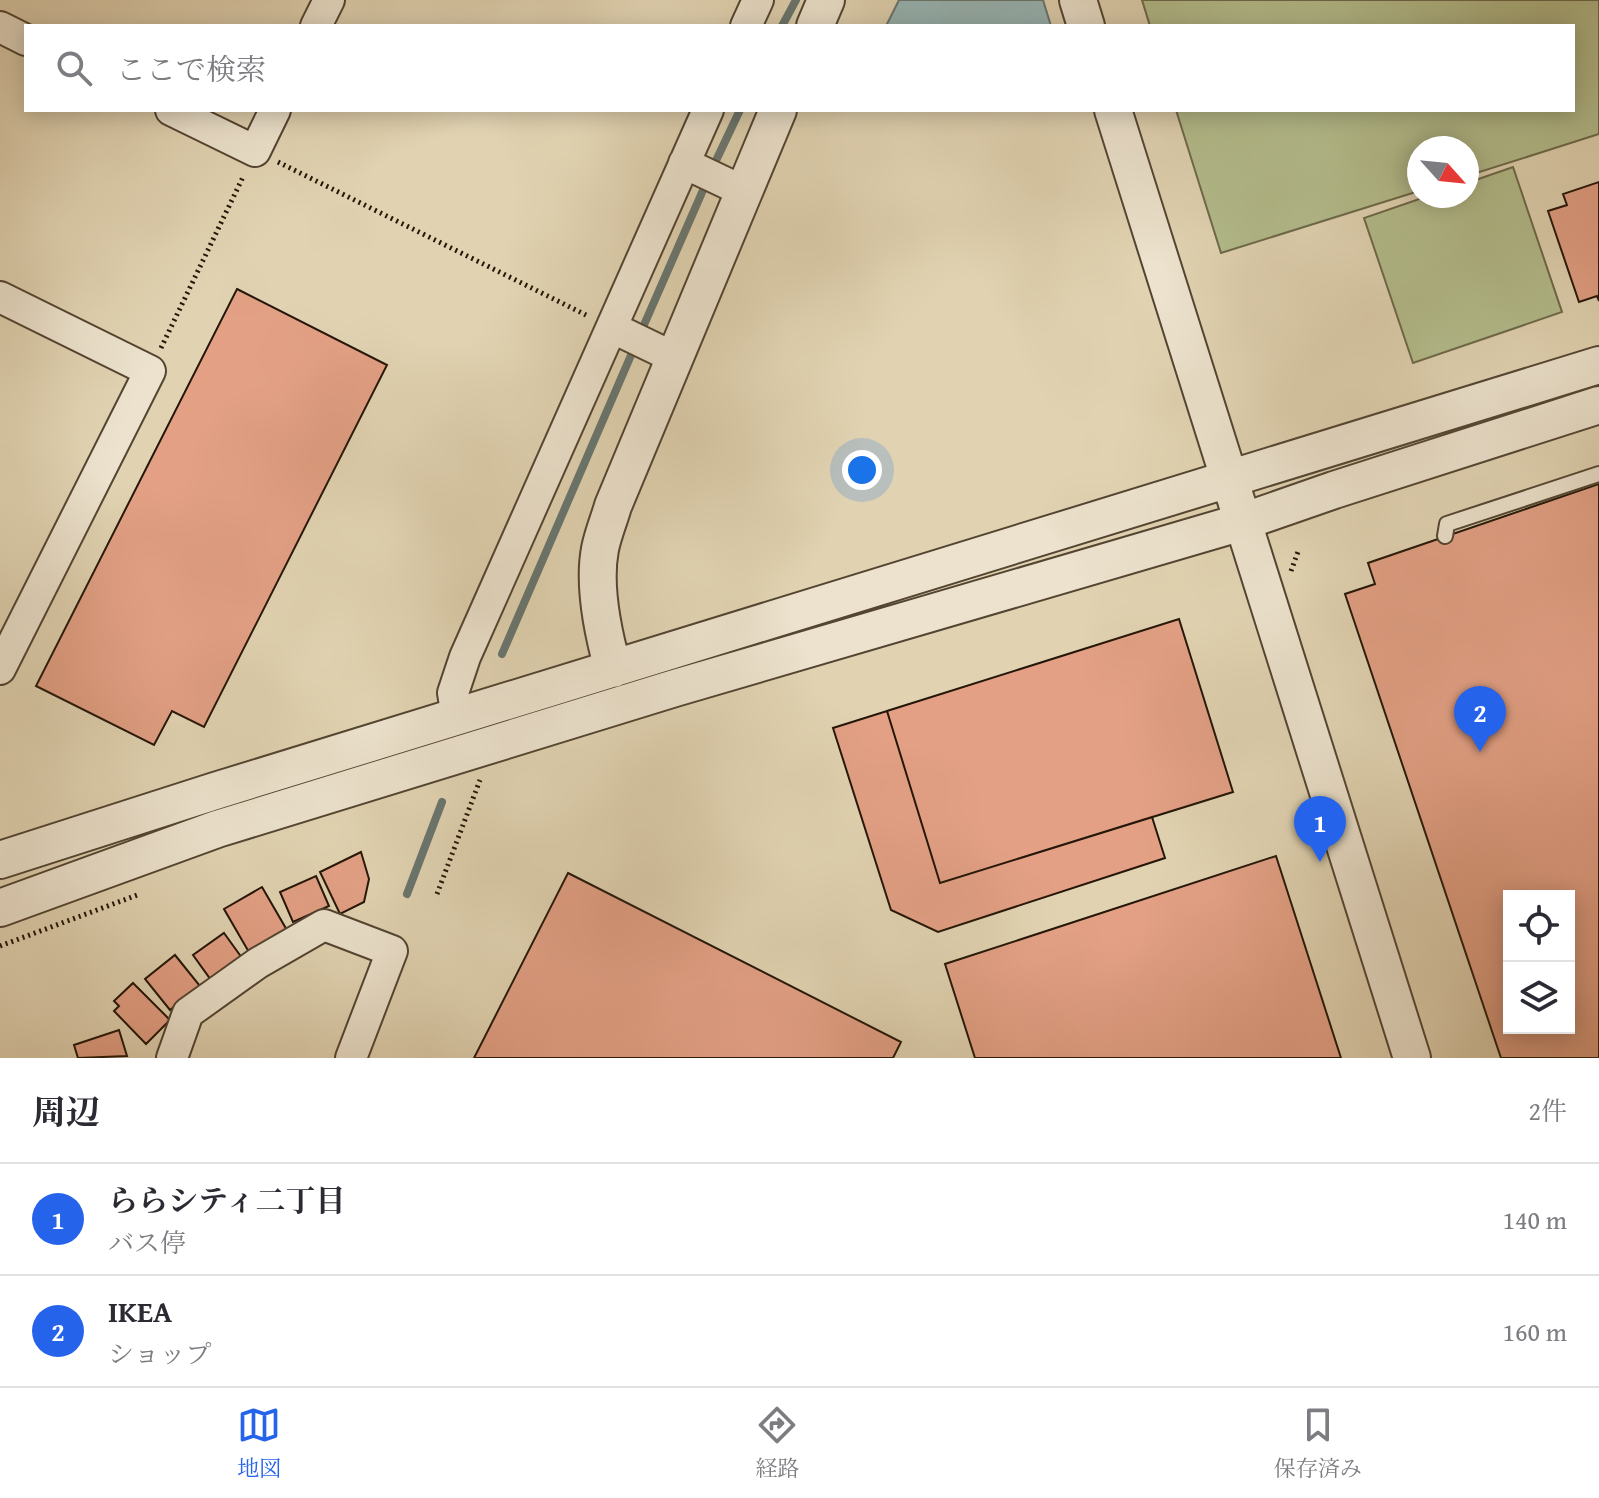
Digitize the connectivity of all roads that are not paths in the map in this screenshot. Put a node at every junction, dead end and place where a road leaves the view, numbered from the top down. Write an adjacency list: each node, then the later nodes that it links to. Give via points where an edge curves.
1 (329, 0): 5 (street)
2 (758, 0): 6 (street)
3 (826, 0): 7 (street)
4 (1078, 0): 8 (street)
5 (317, 24)
6 (747, 24)
7 (816, 24)
8 (1085, 24)
9 (0, 27): 10 (street)
10 (24, 39)
11 (175, 112): 12 (street, via 255,151)
12 (274, 112)
13 (707, 112): 16 (street)
14 (777, 112): 17 (street)
15 (1114, 112): 24 (street)
16 (684, 163): 17 (street); 19 (street)
17 (734, 186): 20 (street)
18 (0, 297): 27 (street, via 150,371)
19 (613, 328): 20 (street); 29 (street, via 465,657 453,693)
20 (662, 352): 28 (street, via 600,551 599,602)
21 (1599, 365): 24 (street)
22 (1599, 405): 25 (street)
23 (1599, 474): 26 (lane, via 1447,524)
24 (1230, 480): 25 (street); 28 (street)
25 (1242, 522): 31 (street, via 217,829); 34 (street)
26 (1445, 536)
27 (0, 669)
28 (613, 669): 29 (street)
29 (457, 717): 30 (street)
30 (0, 860)
31 (0, 908)
32 (172, 1058): 33 (street, via 188,1013 324,925 392,951)
33 (351, 1058)
34 (1412, 1058)

